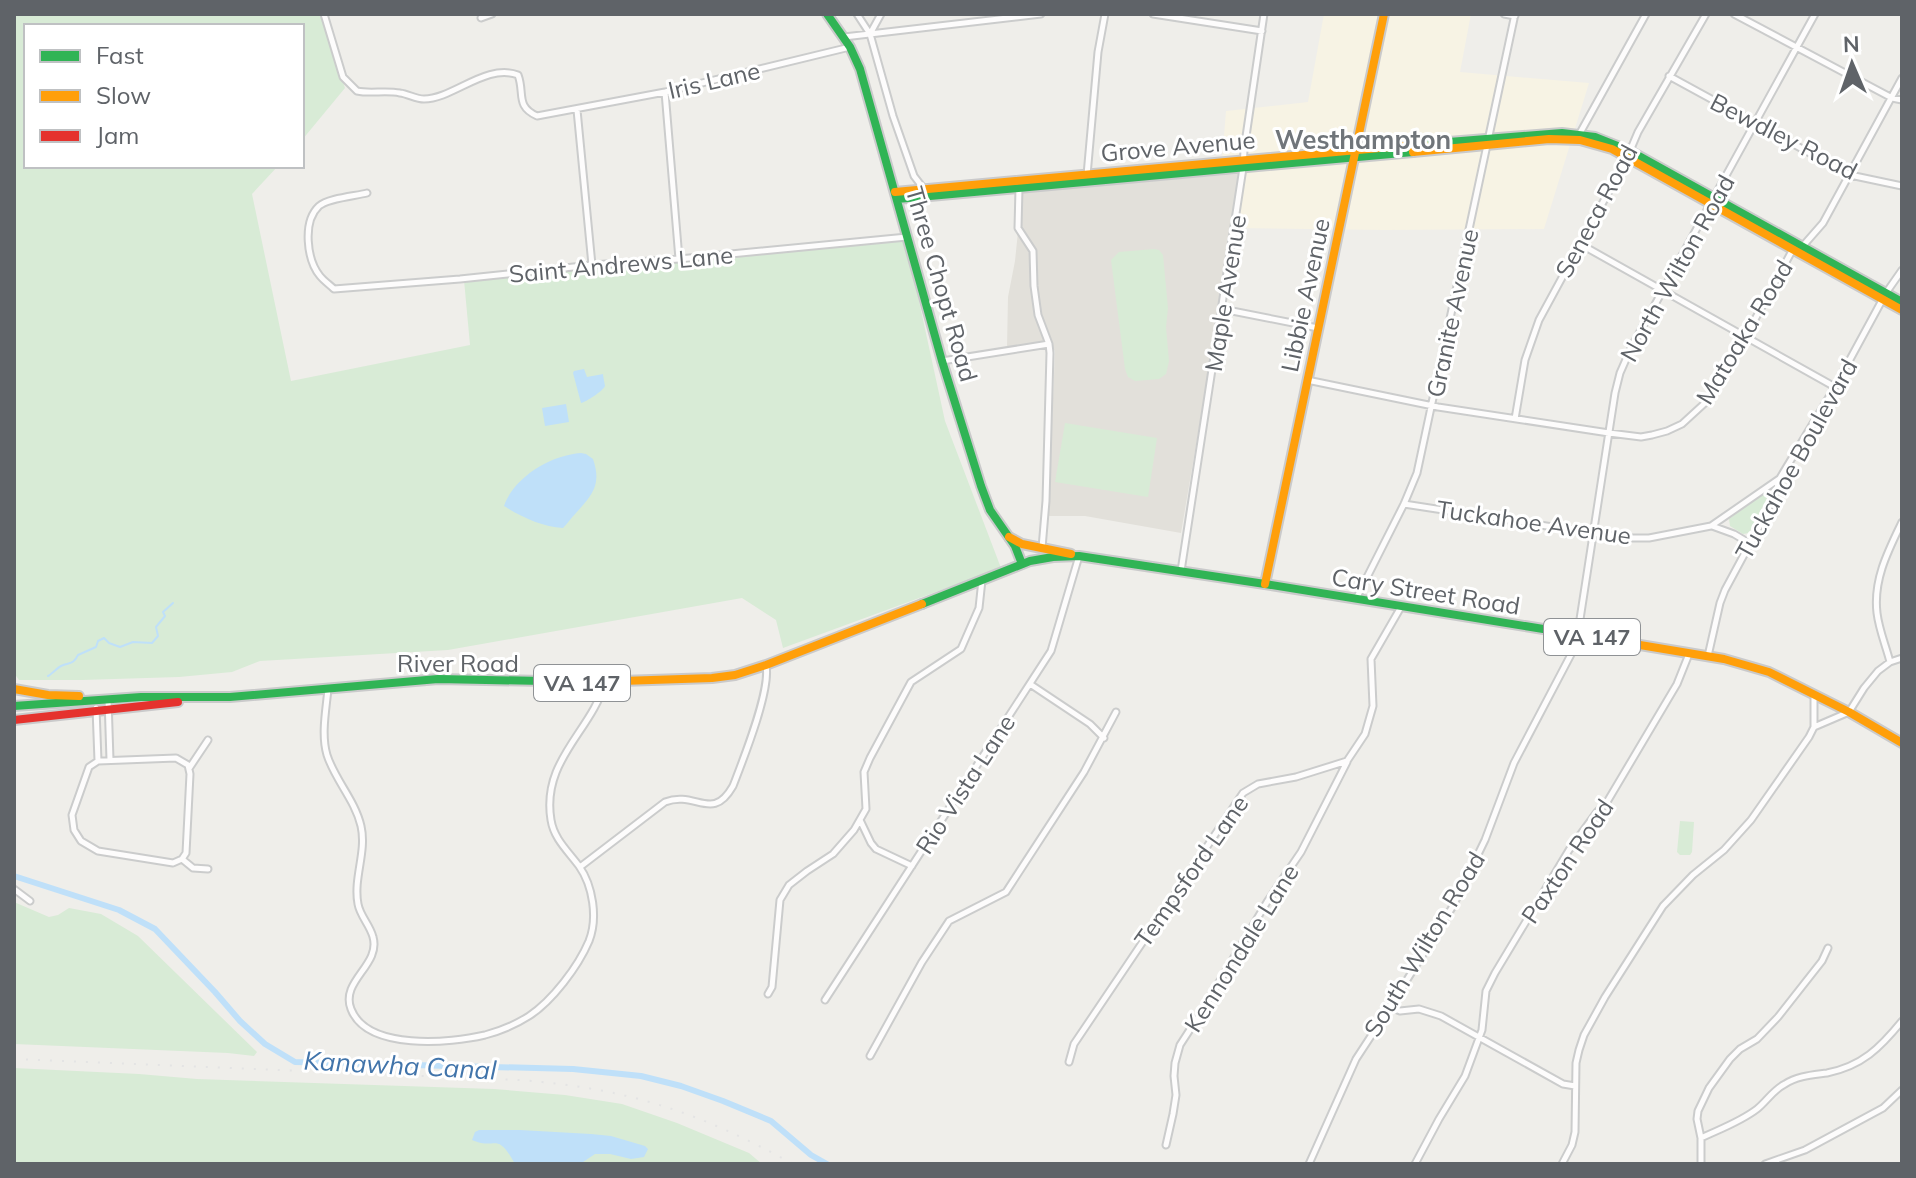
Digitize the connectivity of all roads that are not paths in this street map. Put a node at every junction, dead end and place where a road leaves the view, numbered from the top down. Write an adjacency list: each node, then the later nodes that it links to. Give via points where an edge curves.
1 (324, 14): 28 (street, Iris Lane, via 343,77 357,91 399,92 423,99 472,80 514,72 527,112 537,116)
2 (492, 14): 17 (street)
3 (827, 14): 20 (main road, Three Chopt Road)
4 (857, 14): 19 (street)
5 (881, 14): 19 (street)
6 (1041, 14): 19 (street)
7 (1105, 14): 36 (street)
8 (1153, 14): 18 (street)
9 (1264, 14): 18 (street, Maple Avenue)
10 (1384, 14): 32 (main road, Libbie Avenue)
11 (1504, 14): 16 (street)
12 (1646, 14): 30 (street)
13 (1706, 14): 23 (street, Seneca Road)
14 (1734, 14): 22 (street)
15 (1815, 14): 22 (street, North Wilton Road)
16 (1515, 15): 31 (street, Granite Avenue)
17 (481, 18)
18 (1262, 31): 34 (street, Maple Avenue)
19 (870, 34): 20 (street); 39 (street, via 893,116 914,176)
20 (844, 37): 21 (main road, Three Chopt Road)
21 (850, 47): 25 (street, Iris Lane); 41 (main road, Three Chopt Road)
22 (1796, 48): 26 (street); 29 (street, North Wilton Road)
23 (1669, 76): 29 (street, Bewdley Road); 33 (street, Seneca Road)
24 (1902, 78): 26 (street, Matoaka Road)
25 (665, 92): 28 (street, Iris Lane); 46 (street)
26 (1892, 98): 27 (street); 35 (street, Matoaka Road)
27 (1902, 100)
28 (577, 110): 47 (street)
29 (1756, 124): 35 (street, Bewdley Road); 42 (street, North Wilton Road)
30 (1580, 133): 31 (main road, Grove Avenue); 33 (main road, Grove Avenue)
31 (1488, 142): 32 (main road, Grove Avenue); 33 (main road, Grove Avenue, via 1569,139); 60 (street, Granite Avenue)
32 (1356, 154): 34 (main road, Grove Avenue); 54 (main road, Libbie Avenue)
33 (1628, 154): 42 (main road, Grove Avenue); 44 (street, Seneca Road)
34 (1243, 165): 36 (main road, Grove Avenue); 52 (street, Maple Avenue)
35 (1850, 175): 38 (street, Bewdley Road); 45 (street, Matoaka Road, via 1823,223)
36 (1087, 177): 37 (main road, Grove Avenue)
37 (1019, 183): 39 (main road, Grove Avenue); 41 (main road, Grove Avenue); 56 (street, via 1018,228 1033,251 1038,315)
38 (1902, 186)
39 (924, 189): 41 (main road, Grove Avenue)
40 (367, 193): 47 (street, Saint Andrews Lane, via 328,202 313,216 307,246 319,274 334,289)
41 (896, 195): 43 (main road, Three Chopt Road)
42 (1713, 201): 45 (main road, Grove Avenue); 49 (street, North Wilton Road)
43 (907, 237): 46 (street, Saint Andrews Lane); 57 (main road, Three Chopt Road)
44 (1580, 244): 49 (street); 61 (street, Seneca Road, via 1532,337)
45 (1797, 248): 50 (main road, Grove Avenue); 55 (street, Matoaka Road)
46 (679, 259): 47 (street, Saint Andrews Lane)
47 (592, 265)
48 (1902, 270): 50 (street, Tuckahoe Boulevard)
49 (1663, 291): 55 (street); 62 (street, North Wilton Road, via 1620,373)
50 (1884, 296): 51 (main road, Grove Avenue); 53 (main road, Grove Avenue); 59 (street, Tuckahoe Boulevard)
51 (1902, 302)
52 (1222, 308): 54 (street); 73 (street, Maple Avenue)
53 (1902, 310)
54 (1319, 328): 58 (main road, Libbie Avenue)
55 (1746, 336): 59 (street); 62 (street, Matoaka Road, via 1706,402 1682,424 1641,437)
56 (1049, 344): 57 (street); 70 (street)
57 (942, 361): 68 (main road, Three Chopt Road, via 990,510)
58 (1307, 380): 60 (street, Matoaka Road); 75 (main road, Libbie Avenue)
59 (1835, 387): 63 (street, Tuckahoe Boulevard)
60 (1433, 406): 61 (street, Matoaka Road); 64 (street, Granite Avenue)
61 (1515, 419): 62 (street, Matoaka Road)
62 (1609, 433): 67 (street, North Wilton Road)
63 (1780, 478): 66 (street, Tuckahoe Avenue); 69 (street, Tuckahoe Boulevard)
64 (1404, 504): 67 (street, Tuckahoe Avenue); 76 (street, Granite Avenue)
65 (1902, 522): 82 (street, via 1882,567 1877,594)
66 (1711, 526): 67 (street, Tuckahoe Avenue, via 1649,538); 69 (street)
67 (1592, 533): 78 (street, North Wilton Road)
68 (1009, 537): 70 (main road); 72 (main road, Three Chopt Road)
69 (1749, 543): 80 (street, Tuckahoe Boulevard, via 1720,603)
70 (1042, 548): 71 (main road)
71 (1079, 556): 72 (main road, Cary Street Road / VA 147); 73 (main road, Cary Street Road / VA 147); 85 (street, Rio Vista Lane, via 1051,651)
72 (1022, 564): 74 (main road, River Road / VA 147)
73 (1181, 571): 75 (main road, Cary Street Road / VA 147)
74 (982, 579): 83 (main road, River Road / VA 147); 106 (street, via 979,608 961,649 911,682 870,758 864,772 866,809)
75 (1265, 584): 76 (main road, Cary Street Road / VA 147)
76 (1355, 600): 77 (main road, Cary Street Road / VA 147)
77 (1401, 607): 78 (main road, Cary Street Road / VA 147); 104 (street, via 1371,659 1373,706 1365,734)
78 (1578, 635): 79 (main road, Cary Street Road / VA 147); 116 (street, South Wilton Road, via 1514,763 1453,906)
79 (1690, 653): 80 (main road, Cary Street Road / VA 147); 118 (street, Paxton Road, via 1607,802 1569,850 1495,973 1486,991)
80 (1708, 656): 88 (main road, Cary Street Road / VA 147, via 1764,670)
81 (1902, 658): 82 (street)
82 (1890, 662): 96 (street)
83 (766, 665): 84 (main road, River Road / VA 147, via 712,678); 109 (street, via 763,699 727,797 713,805 680,798 665,802)
84 (605, 682): 87 (main road, River Road / VA 147, via 446,679); 109 (street, via 567,748 551,798 555,834)
85 (1030, 684): 99 (street); 108 (street, Rio Vista Lane)
86 (14, 689): 91 (main road)
87 (328, 689): 89 (main road, River Road / VA 147); 109 (street, via 326,753 361,825 358,903 374,941 350,994 350,1006 373,1030 414,1041 464,1039 507,1027 537,1010 562,983 591,932 591,894)
88 (1814, 695): 96 (main road, Cary Street Road / VA 147); 98 (street)
89 (210, 698): 91 (main road, VA 147); 93 (main road, VA 147)
90 (96, 699): 91 (main road, VA 147); 92 (main road, VA 147); 94 (street)
91 (108, 699): 93 (street)
92 (14, 706)
93 (108, 709): 94 (main road, VA 147); 102 (street)
94 (96, 710): 97 (main road, VA 147); 103 (street)
95 (1116, 712): 99 (street)
96 (1849, 712): 98 (street); 101 (main road, Cary Street Road / VA 147)
97 (14, 720)
98 (1814, 727): 121 (street, via 1751,820 1676,890 1638,943 1584,1035)
99 (1104, 738): 119 (street, via 1006,892 949,921)
100 (208, 740): 105 (street)
101 (1902, 743)
102 (110, 760): 103 (street); 105 (street, via 176,758)
103 (98, 761): 107 (street, via 89,767 72,812 81,841 98,851 173,863)
104 (1347, 761): 120 (street, Tempsford Lane, via 1258,784 1243,793 1074,1044); 124 (street, Kennondale Lane, via 1301,852 1180,1045)
105 (189, 767): 107 (street)
106 (860, 820): 108 (street, via 876,849); 114 (street, via 833,854 789,885 780,900)
107 (182, 859): 110 (street, via 193,868)
108 (912, 866): 115 (street, Rio Vista Lane)
109 (580, 867)
110 (208, 869)
111 (14, 889): 112 (street)
112 (30, 901)
113 (1828, 948): 123 (street, via 1778,1017 1730,1059 1709,1088 1698,1111)
114 (768, 994)
115 (825, 1000)
116 (1390, 1007): 118 (street, via 1427,1011); 125 (street, South Wilton Road, via 1347,1076)
117 (1902, 1021): 123 (street, via 1859,1063 1785,1083 1754,1112)
118 (1480, 1037): 121 (street); 126 (street, Paxton Road, via 1465,1076)
119 (870, 1056)
120 (1069, 1062)
121 (1575, 1086): 127 (street, via 1575,1132)
122 (1902, 1090): 129 (street, via 1883,1108 1805,1150)
123 (1701, 1138): 128 (street)
124 (1166, 1145)
125 (1309, 1164)
126 (1415, 1164)
127 (1562, 1164)
128 (1701, 1164)
129 (1765, 1164)

